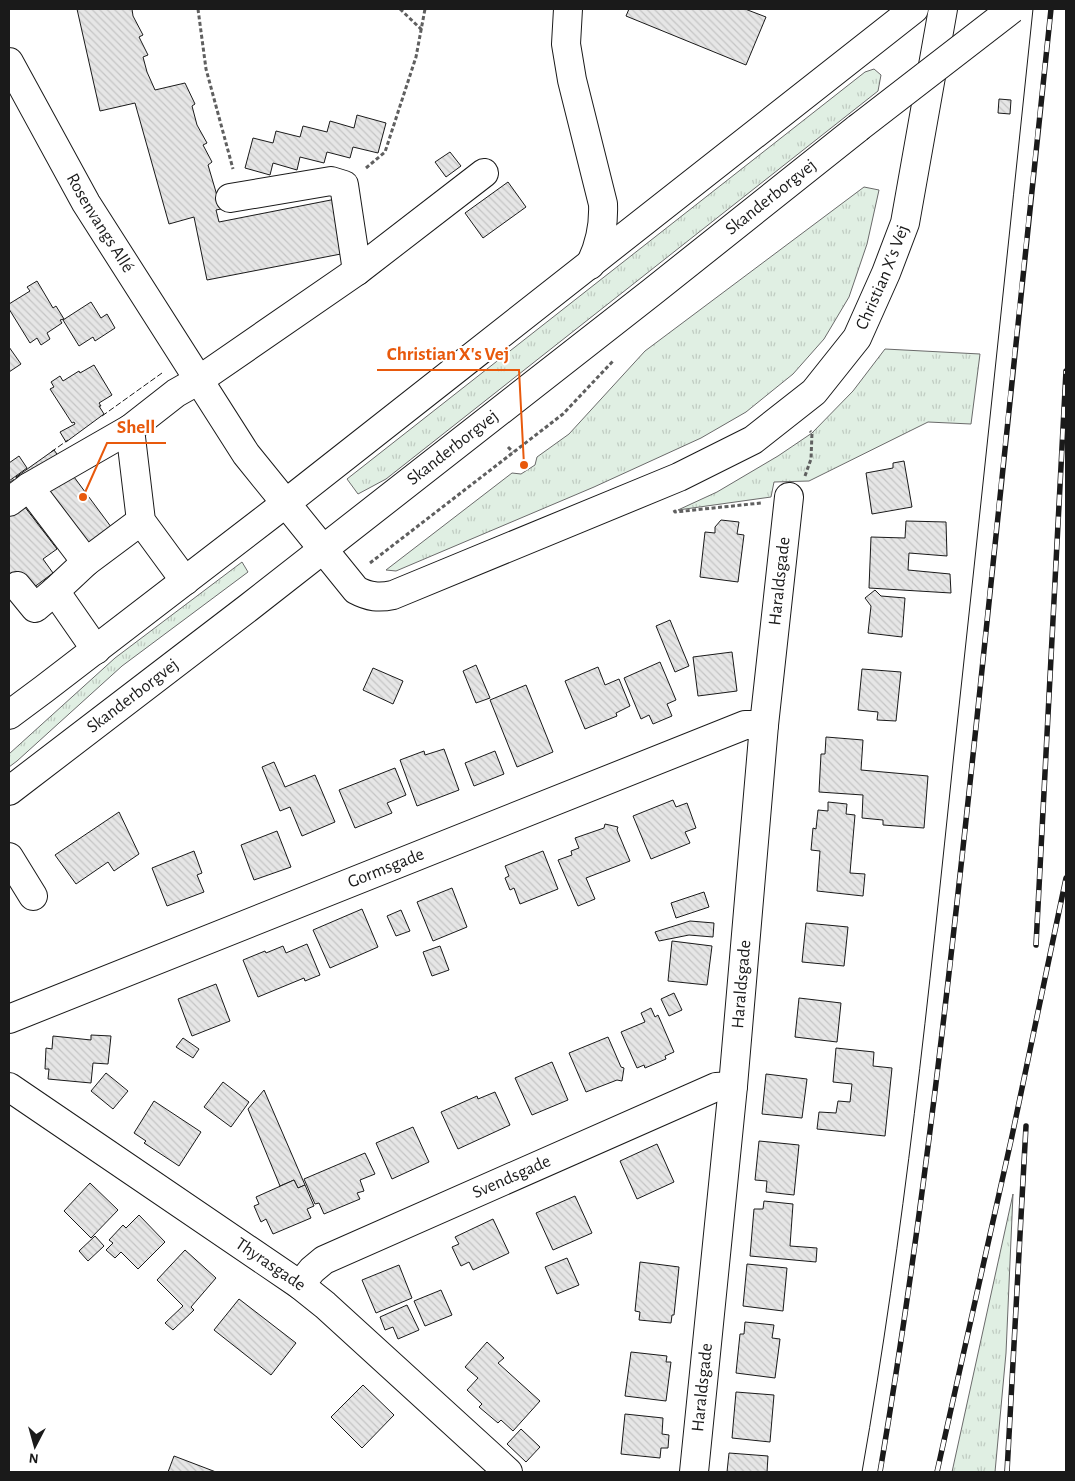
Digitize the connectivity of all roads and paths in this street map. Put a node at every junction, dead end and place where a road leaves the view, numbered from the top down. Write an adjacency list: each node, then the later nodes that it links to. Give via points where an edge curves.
1 (198, 9): 12 (path, via 206,69)
2 (400, 9): 8 (path)
3 (425, 9): 8 (path)
4 (568, 9): 13 (street, via 566,44 572,80 603,204 602,235)
5 (914, 9): 13 (street)
6 (943, 9): 17 (street, Christian X's Vej, via 905,222 886,273 857,338 814,392)
7 (1012, 9): 26 (street, Skanderborgvej, bridge)
8 (422, 30): 11 (path, via 385,152)
9 (9, 62): 16 (street, Rosenvangs Allé, via 86,203)
10 (484, 173): 14 (street)
11 (344, 185): 12 (street, via 331,180); 14 (street)
12 (236, 197)
13 (589, 266): 24 (street)
14 (357, 271): 16 (street)
15 (615, 359): 20 (path, via 563,414)
16 (198, 380): 18 (street); 24 (street, Rosenvangs Allé, via 246,454)
17 (793, 409): 21 (street, Christian X's Vej, via 753,440); 23 (path, via 812,433 811,459 802,483)
18 (130, 429): 22 (street); 25 (street)
19 (508, 447): 20 (path)
20 (513, 452): 28 (path)
21 (662, 484): 23 (path, via 675,512 774,502); 26 (street, Christian X's Vej, via 393,596 379,598 356,590)
22 (19, 494): 27 (street)
23 (789, 497): 34 (street, Haraldsgade)
24 (286, 504): 26 (street, Christian X's Vej); 29 (street)
25 (141, 521): 27 (street); 29 (street)
26 (323, 549): 35 (street, Skanderborgvej)
27 (86, 562): 31 (street)
28 (367, 565)
29 (185, 581): 32 (street)
30 (17, 586): 31 (street, via 34,608)
31 (55, 591): 32 (street)
32 (96, 650): 33 (street)
33 (9, 715)
34 (764, 725): 38 (street, Gormsgade, via 744,725); 39 (street, Haraldsgade)
35 (9, 790)
36 (9, 857): 37 (street)
37 (33, 896)
38 (9, 1019)
39 (733, 1086): 41 (street, Svendsgade, via 716,1087 324,1260); 43 (street, Haraldsgade)
40 (9, 1087): 41 (street, Thyrasgade)
41 (300, 1285): 42 (street, Thyrasgade)
42 (508, 1472)
43 (694, 1472)

